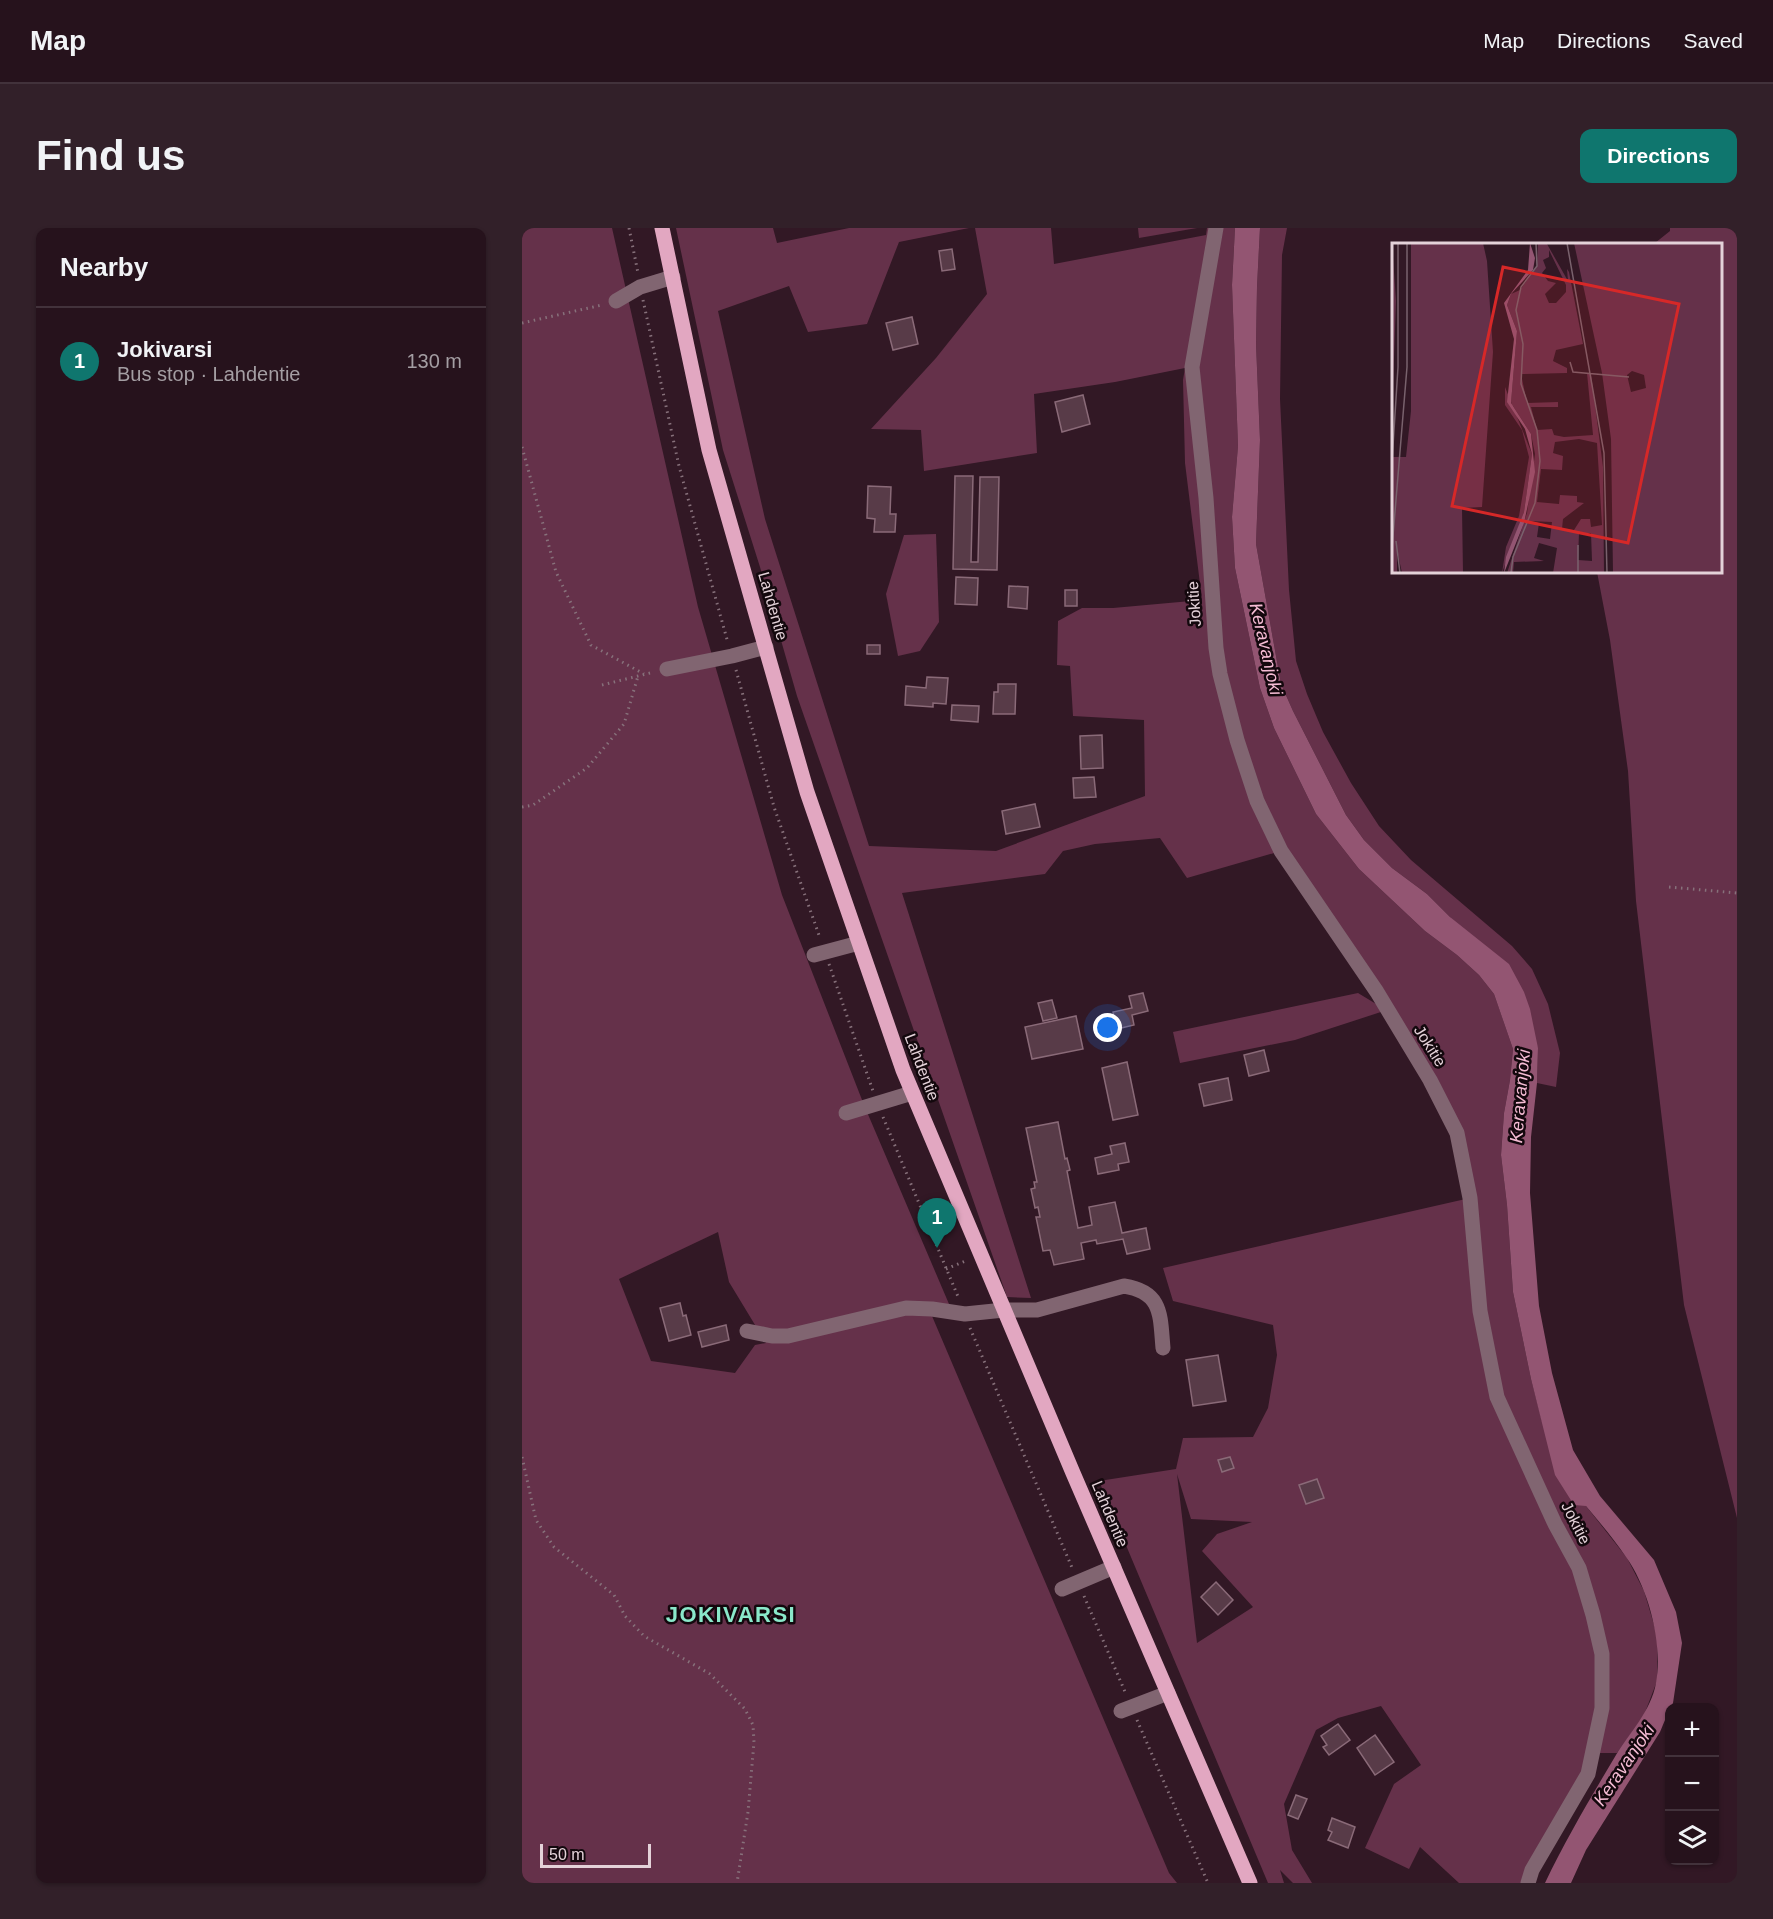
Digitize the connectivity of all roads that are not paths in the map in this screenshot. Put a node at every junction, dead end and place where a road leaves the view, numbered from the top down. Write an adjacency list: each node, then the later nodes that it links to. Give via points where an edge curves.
1 (662, 228): 3 (main road, Lahdentie)
2 (1216, 228): 19 (street, Jokitie, via 1192,367 1216,648 1237,740 1257,801 1281,851 1377,993 1430,1080 1456,1133 1470,1198 1480,1311 1497,1397 1579,1568 1602,1654 1602,1708 1588,1774)
3 (673, 277): 4 (street, via 640,287); 5 (main road, Lahdentie, via 709,450)
4 (616, 301)
5 (766, 647): 6 (street); 7 (main road, Lahdentie, via 807,792)
6 (667, 669)
7 (859, 943): 8 (street); 9 (main road, Lahdentie)
8 (814, 955)
9 (912, 1093): 10 (street); 11 (main road, Lahdentie)
10 (846, 1113)
11 (1004, 1310): 12 (street, via 965,1314 906,1308 788,1336); 13 (street, via 1037,1310 1124,1286 1138,1288 1153,1298 1160,1312); 14 (main road, Lahdentie)
12 (747, 1331)
13 (1163, 1348)
14 (1114, 1567): 15 (street); 16 (main road, Lahdentie)
15 (1062, 1589)
16 (1168, 1693): 17 (street); 18 (main road, Lahdentie)
17 (1121, 1711)
18 (1250, 1883)
19 (1528, 1883)

